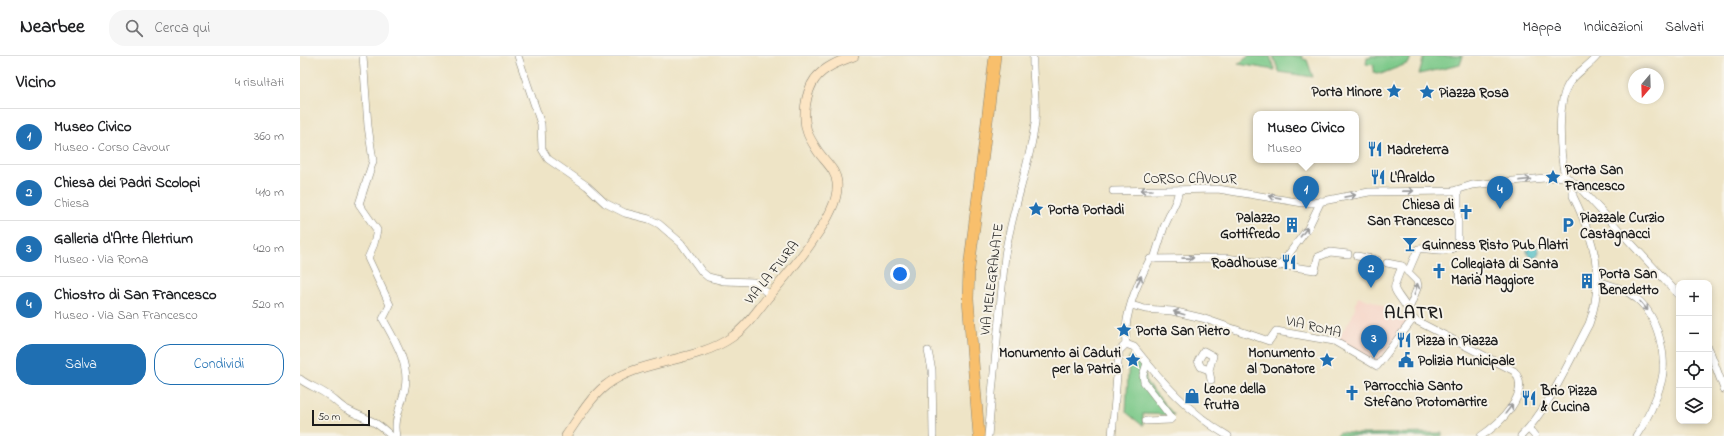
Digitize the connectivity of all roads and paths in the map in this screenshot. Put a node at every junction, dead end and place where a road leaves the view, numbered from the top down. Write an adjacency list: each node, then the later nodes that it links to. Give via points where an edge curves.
1 (363, 56): 38 (street, via 373,161 359,204 378,230 368,258 390,305 383,319 400,353 406,372 405,388 395,426)
2 (518, 56): 23 (street, via 539,118 542,149 548,159 605,202 625,213 659,224 681,243 708,277 724,281 754,282)
3 (854, 56): 23 (main road, VIA LA FIURA, via 824,71 815,79 808,95 805,114 808,134 834,170 837,192 820,231 798,264)
4 (995, 56): 41 (main road, via 969,268 968,299)
5 (1033, 56): 42 (street, VIA MELEGRANATE, via 1035,124 1008,233)
6 (1597, 56): 7 (street, via 1570,81 1566,89 1561,110)
7 (1565, 176): 8 (street); 10 (street, CORSO CAVOUR, one-way to 7, via 1472,185)
8 (1578, 187): 21 (street, via 1573,189 1573,196 1593,247); 22 (street)
9 (1179, 190): 11 (street, CORSO CAVOUR, one-way to 11); 12 (street, CORSO CAVOUR, one-way to 9, via 1218,188); 15 (street)
10 (1458, 190): 12 (street, CORSO CAVOUR, one-way to 10, via 1322,201 1369,192); 20 (street, via 1457,245 1448,250 1418,249)
11 (1112, 191)
12 (1315, 206): 18 (street, one-way to 12, via 1308,228)
13 (1348, 254): 18 (street, via 1324,254 1318,257 1315,270)
14 (1359, 256): 16 (street)
15 (1154, 259): 18 (street, one-way to 18, via 1226,258); 24 (street, one-way to 15, via 1145,269 1150,259)
16 (1377, 260)
17 (1387, 263): 19 (street)
18 (1280, 266)
19 (1402, 266): 20 (street); 25 (street, via 1394,289)
20 (1408, 272): 25 (street, one-way to 20, via 1418,283)
21 (1598, 281): 36 (street, via 1589,324 1550,396); 48 (street, one-way to 48, via 1619,288 1638,299 1646,307 1656,326 1662,359 1661,383)
22 (1676, 292)
23 (770, 295): 39 (main road, VIA LA FIURA, via 743,329 726,341 706,351 641,370 606,386)
24 (1131, 305): 26 (street, VIA ROMA, one-way to 24, via 1377,366 1334,341 1276,331 1269,341 1202,318); 27 (street, via 1124,330)
25 (1409, 309): 26 (street, via 1409,314)
26 (1413, 318): 45 (street, one-way to 26, via 1500,420 1517,398 1520,386 1516,373)
27 (1126, 344): 30 (street, via 1134,347); 43 (street, via 1120,351)
28 (928, 351): 40 (street, via 932,370)
29 (1710, 352): 34 (street)
30 (1147, 363): 35 (street, via 1143,375 1144,382 1172,418); 44 (street, via 1185,404)
31 (1209, 370): 33 (street)
32 (300, 379): 37 (street, via 329,395 345,409 380,425)
33 (1211, 380)
34 (1724, 390)
35 (1146, 421)
36 (1529, 428): 46 (street); 47 (street)
37 (391, 436)
38 (397, 436)
39 (566, 436)
40 (933, 436)
41 (979, 436)
42 (988, 436)
43 (1112, 436)
44 (1228, 436)
45 (1481, 436)
46 (1521, 436)
47 (1535, 436)
48 (1636, 436)

